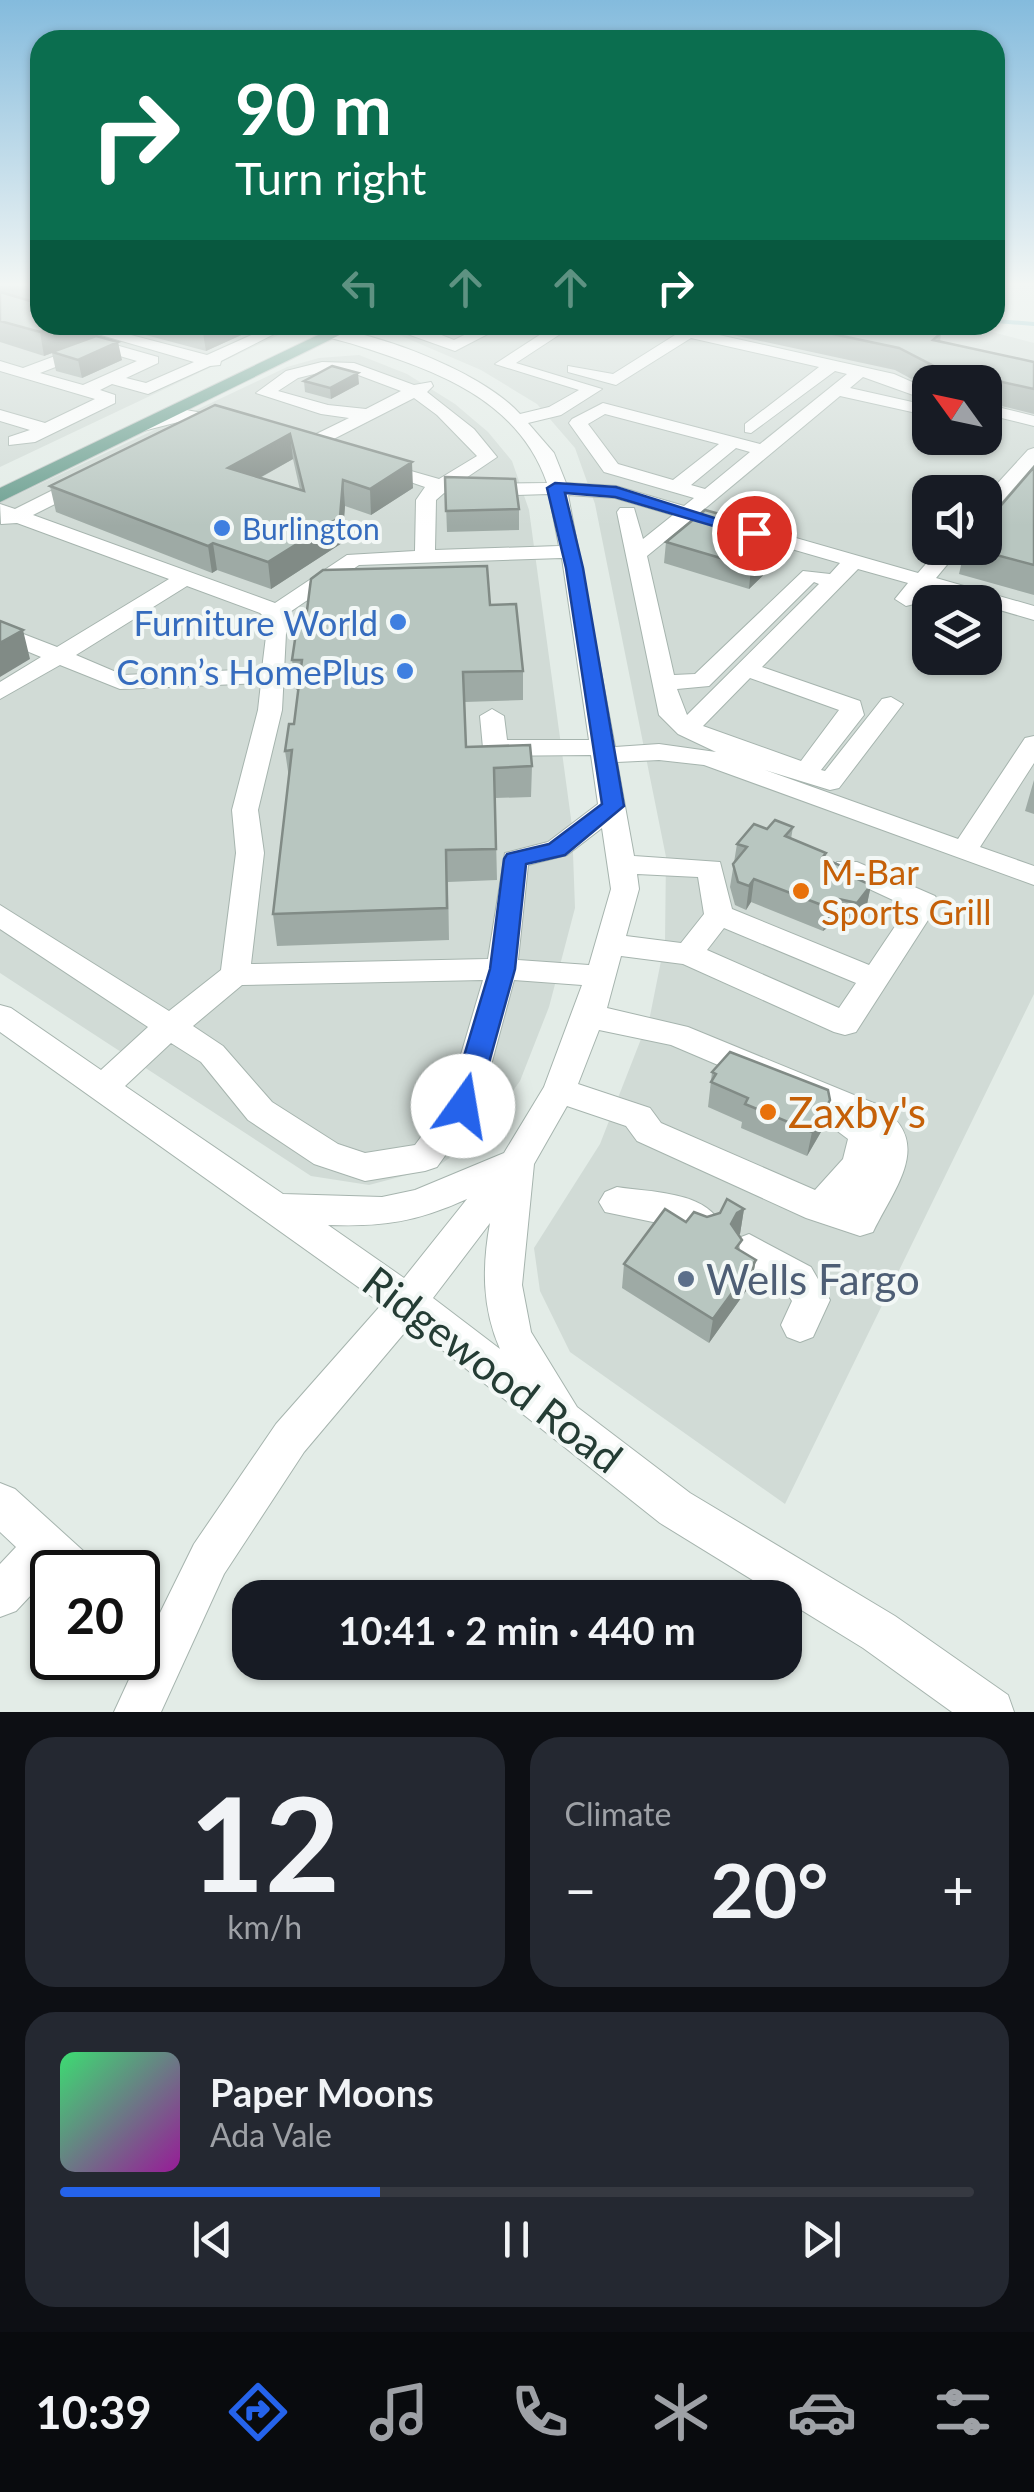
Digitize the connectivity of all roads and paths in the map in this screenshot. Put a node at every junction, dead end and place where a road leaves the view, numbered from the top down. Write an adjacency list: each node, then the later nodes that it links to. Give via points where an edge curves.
1 (197, 366): 19 (street)
2 (231, 366): 14 (street)
3 (261, 366): 25 (main road)
4 (327, 366): 29 (street, via 264,392 327,410)
5 (344, 366): 21 (street, via 378,372)
6 (433, 366): 18 (street)
7 (463, 366): 18 (street)
8 (510, 366): 23 (street)
9 (559, 366): 10 (street, via 616,380)
10 (638, 366)
11 (831, 366): 39 (street)
12 (836, 366): 17 (street)
13 (140, 367): 19 (street); 26 (street)
14 (236, 367): 49 (main road)
15 (320, 370): 20 (street); 21 (street, via 340,366); 29 (street, via 386,390)
16 (14, 371): 26 (street); 30 (street)
17 (860, 372): 22 (street); 24 (street)
18 (452, 373): 21 (street); 34 (street)
19 (175, 376): 26 (street)
20 (305, 386)
21 (402, 386): 29 (street); 50 (street, via 472,434 488,457)
22 (912, 387)
23 (594, 389): 34 (street, via 554,411); 39 (street)
24 (837, 390): 28 (street); 42 (street)
25 (216, 392): 33 (street, via 202,404); 36 (main road)
26 (116, 394): 30 (street)
27 (335, 397): 29 (street)
28 (912, 407)
29 (366, 408): 50 (street, via 298,444)
30 (90, 410): 40 (street)
31 (1002, 413): 35 (street)
32 (0, 415): 40 (street)
33 (208, 417): 36 (street, via 178,416); 38 (street); 45 (street)
34 (517, 420): 52 (street, via 545,453)
35 (1034, 420)
36 (143, 426): 54 (main road)
37 (1002, 427): 41 (street)
38 (244, 428)
39 (751, 428): 42 (street)
40 (47, 430): 44 (street)
41 (1034, 434)
42 (782, 436): 46 (street)
43 (733, 442): 46 (street); 51 (street); 51 (street, via 603,408 578,424 611,468)
44 (5, 443)
45 (159, 445)
46 (764, 450): 55 (street)
47 (1034, 454): 53 (street)
48 (106, 472): 58 (street)
49 (0, 478)
50 (442, 486): 52 (street, via 459,492); 61 (street, via 426,500)
51 (676, 487): 55 (street)
52 (555, 488): 57 (street, via 616,492); 59 (street)
53 (1002, 490)
54 (0, 496)
55 (709, 496): 57 (street)
56 (627, 512): 60 (street)
57 (687, 513): 60 (street); 62 (street)
58 (6, 517): 64 (street)
59 (571, 552): 61 (street); 80 (street)
60 (637, 554): 74 (street)
61 (425, 556): 68 (street, via 354,559)
62 (853, 562): 65 (street); 66 (street)
63 (936, 565): 66 (street)
64 (185, 578): 68 (street); 71 (street)
65 (834, 582): 72 (street); 74 (street, via 810,574 701,680)
66 (921, 582): 67 (street); 69 (street)
67 (906, 599)
68 (276, 612): 73 (street)
69 (1034, 613)
70 (0, 632): 71 (street)
71 (56, 657): 73 (street, via 120,682); 75 (street)
72 (746, 669): 78 (street); 81 (street, via 854,710)
73 (270, 676): 92 (street, via 270,708 245,810 250,853)
74 (661, 682): 78 (street, via 670,715)
75 (0, 692)
76 (891, 704): 81 (street, via 830,782)
77 (492, 716): 80 (street, via 497,759)
78 (693, 732): 81 (street)
79 (1034, 743): 83 (street)
80 (602, 751): 82 (street); 83 (street, via 708,758)
81 (805, 773)
82 (613, 806): 84 (street); 91 (street, via 557,850 515,859)
83 (964, 851): 86 (street)
84 (622, 865): 88 (street, via 710,868); 89 (street, via 626,889)
85 (847, 868): 94 (street, via 924,904)
86 (1034, 876)
87 (0, 915): 97 (street)
88 (719, 915): 90 (street); 94 (street)
89 (608, 944): 90 (street); 93 (street)
90 (688, 954): 94 (street, via 845,1024)
91 (502, 969): 92 (street); 93 (street); 97 (street, via 463,1106 425,1157 365,1167 326,1154 260,1111 212,1054)
92 (236, 975): 97 (street)
93 (600, 976): 96 (street)
94 (875, 979)
95 (0, 1016): 98 (street, Ridgewood Road)
96 (590, 1016): 99 (street); 99 (street, via 677,1036 879,1122 892,1139 891,1162 860,1221 650,1132 638,1117)
97 (172, 1025): 98 (street)
98 (103, 1089): 101 (street, Ridgewood Road)
99 (559, 1090): 100 (street)
100 (518, 1161): 101 (street, via 420,1204 382,1212); 102 (street); 103 (street, via 501,1262 503,1302 520,1354)
101 (275, 1209): 102 (street, Ridgewood Road)
102 (408, 1301): 103 (street, Ridgewood Road); 108 (street, via 290,1438)
103 (572, 1428): 111 (street, Ridgewood Road, via 675,1508 879,1632)
104 (0, 1504): 105 (street)
105 (50, 1550)
106 (30, 1578): 107 (street)
107 (0, 1595)
108 (160, 1628)
109 (144, 1680): 110 (street)
110 (138, 1712)
111 (990, 1712)

